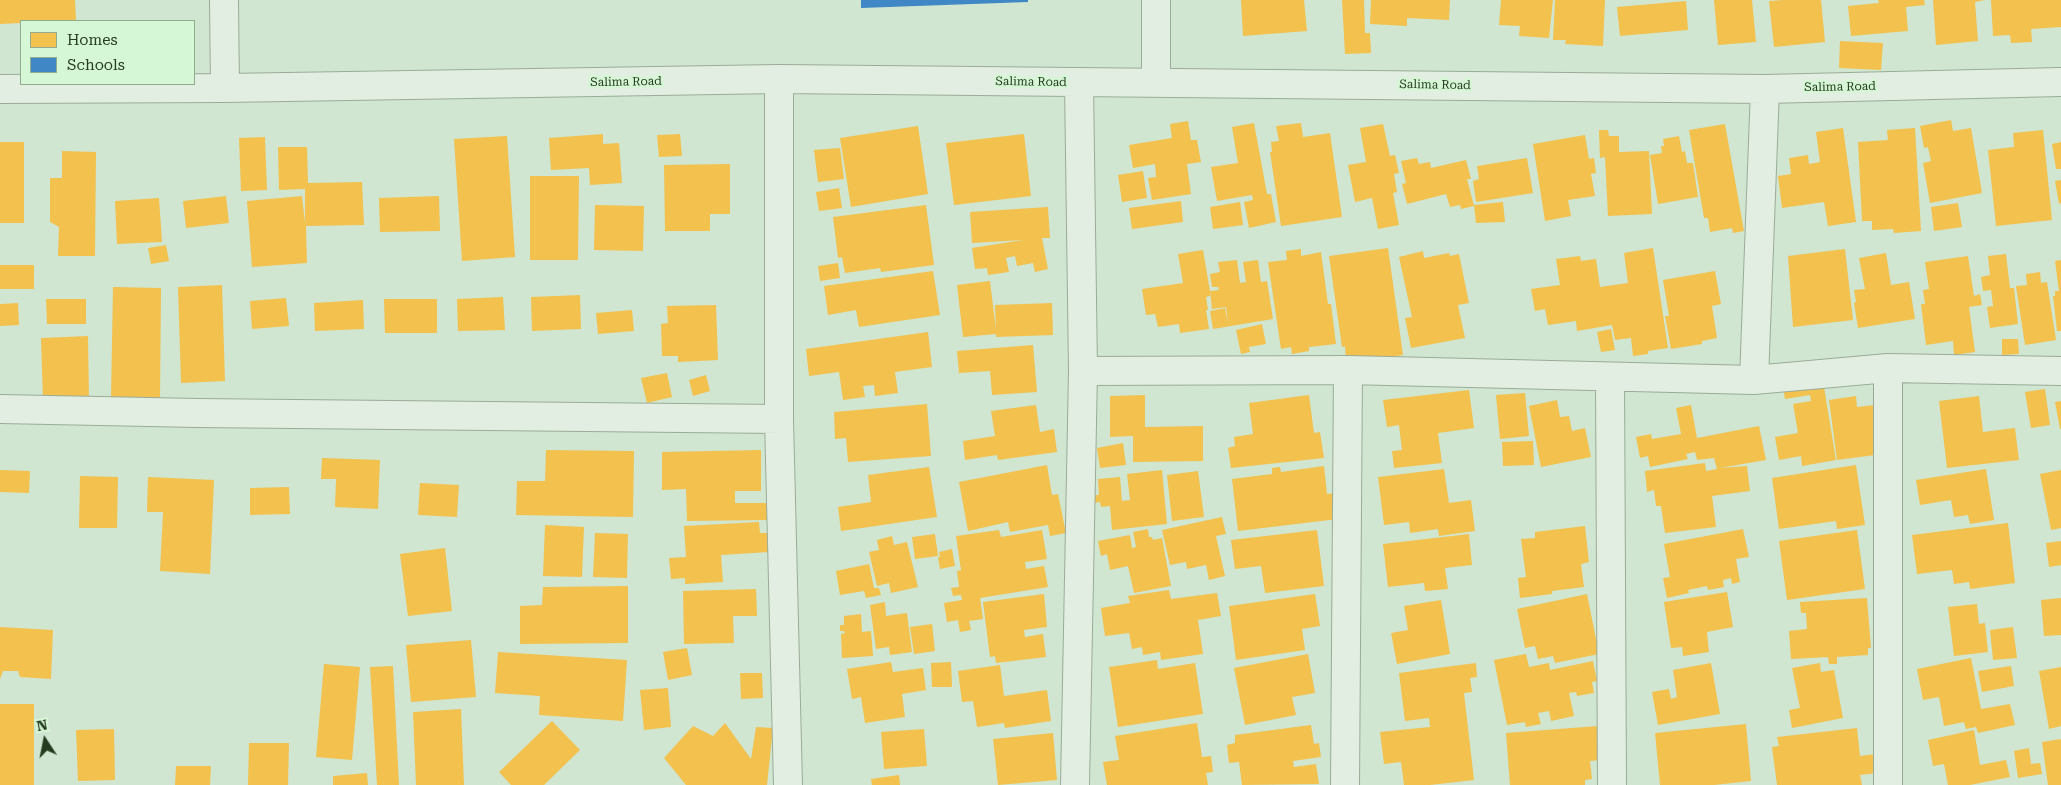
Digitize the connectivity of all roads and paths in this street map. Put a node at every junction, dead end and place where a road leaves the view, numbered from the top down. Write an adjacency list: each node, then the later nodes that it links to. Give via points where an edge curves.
1 (224, 0): 7 (street)
2 (1156, 0): 5 (street)
3 (779, 79): 4 (street, Salima Road); 7 (street, Salima Road); 17 (street)
4 (1079, 82): 5 (street, Salima Road); 12 (street)
5 (1156, 82): 9 (street, Salima Road)
6 (2061, 82): 9 (street, Salima Road)
7 (225, 88): 8 (street, Salima Road)
8 (0, 89)
9 (1765, 89): 15 (street)
10 (1888, 368): 13 (street); 15 (street); 22 (street)
11 (1348, 370): 12 (street); 14 (street); 20 (street)
12 (1083, 371): 19 (street)
13 (2061, 371)
14 (1610, 377): 15 (street); 21 (street)
15 (1754, 380)
16 (0, 410): 17 (street)
17 (780, 419): 18 (street)
18 (788, 785)
19 (1075, 785)
20 (1345, 785)
21 (1612, 785)
22 (1888, 785)

